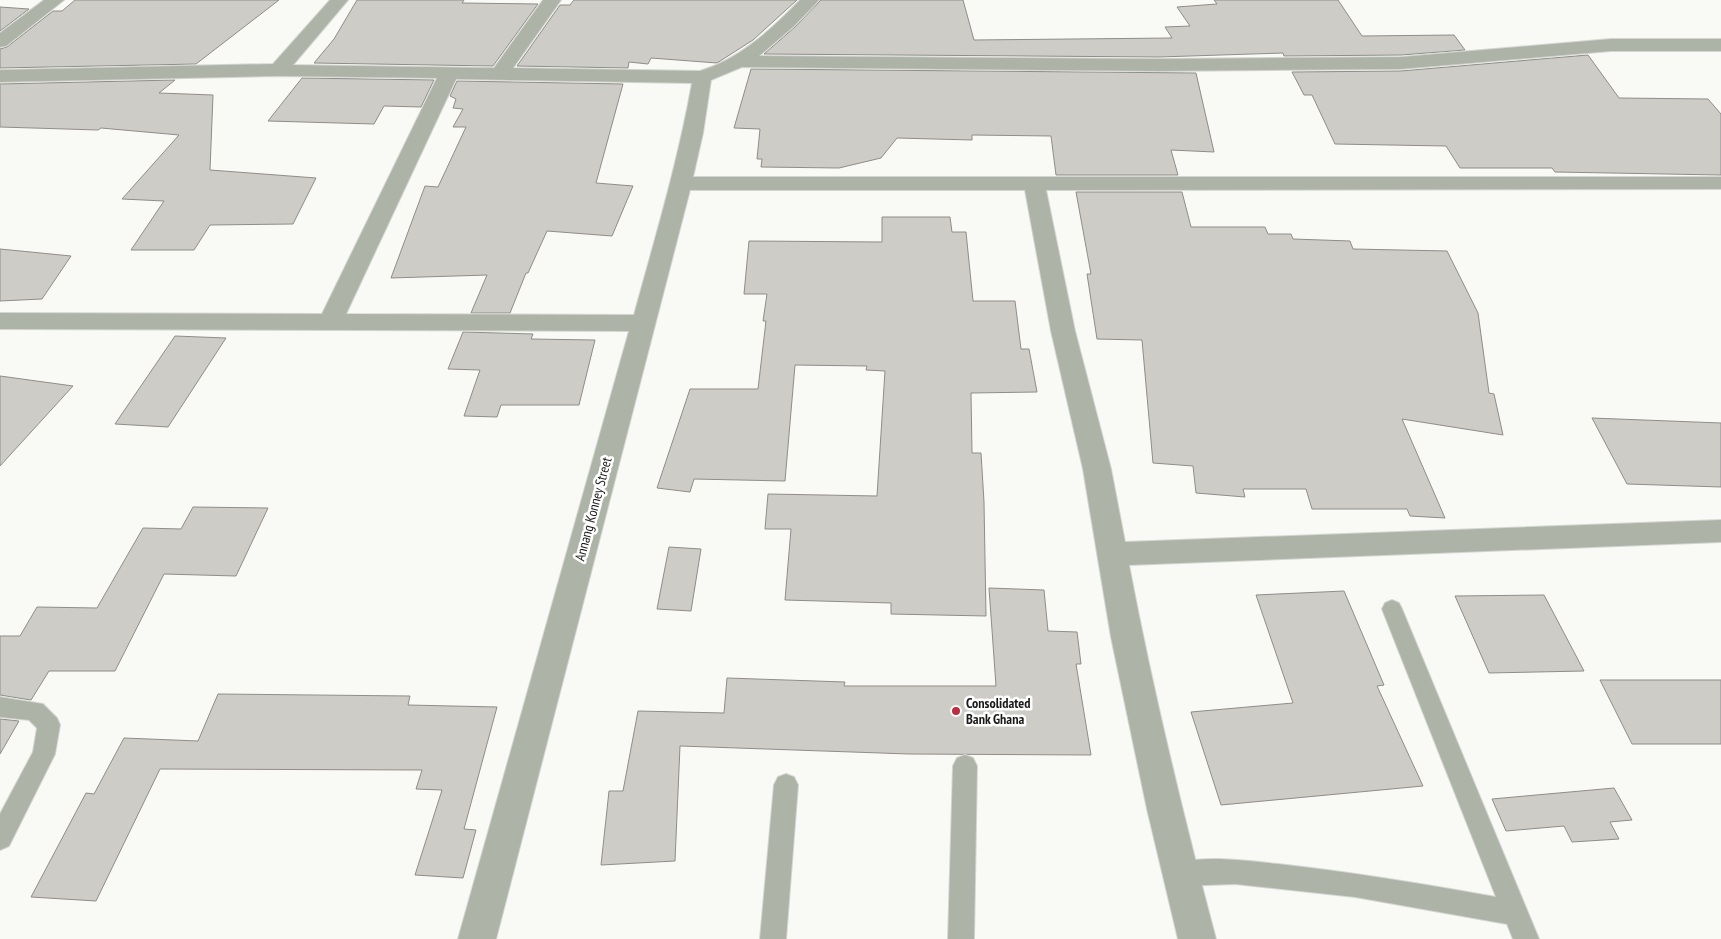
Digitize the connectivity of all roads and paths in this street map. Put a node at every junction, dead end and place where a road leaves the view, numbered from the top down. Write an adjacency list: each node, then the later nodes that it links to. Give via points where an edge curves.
1 (55, 0): 5 (street)
2 (339, 0): 8 (street)
3 (552, 0): 9 (street)
4 (810, 0): 7 (street, via 793,18)
5 (0, 42)
6 (1721, 45): 7 (street, via 1612,44 1401,63 1159,65)
7 (738, 61): 12 (street)
8 (278, 70): 10 (street); 11 (street)
9 (501, 72): 10 (street); 12 (street)
10 (449, 73): 17 (street)
11 (0, 76)
12 (702, 77): 15 (street, Annang Konney Street)
13 (1034, 183): 14 (street, via 1257,186); 15 (street); 20 (street, via 1063,331 1097,469)
14 (1721, 183)
15 (681, 184): 18 (street, Annang Konney Street)
16 (0, 321): 17 (street)
17 (330, 322): 18 (street)
18 (643, 323): 28 (street, Annang Konney Street)
19 (1721, 531): 20 (street)
20 (1112, 554): 26 (street, via 1159,790)
21 (1392, 609): 27 (lane)
22 (0, 707): 25 (lane, via 35,711 49,725 44,754)
23 (965, 766): 30 (lane)
24 (786, 785): 29 (lane)
25 (0, 838)
26 (1181, 874): 27 (lane, via 1235,872 1355,885); 31 (street)
27 (1516, 913): 32 (lane)
28 (477, 939)
29 (773, 939)
30 (961, 939)
31 (1197, 939)
32 (1526, 939)

